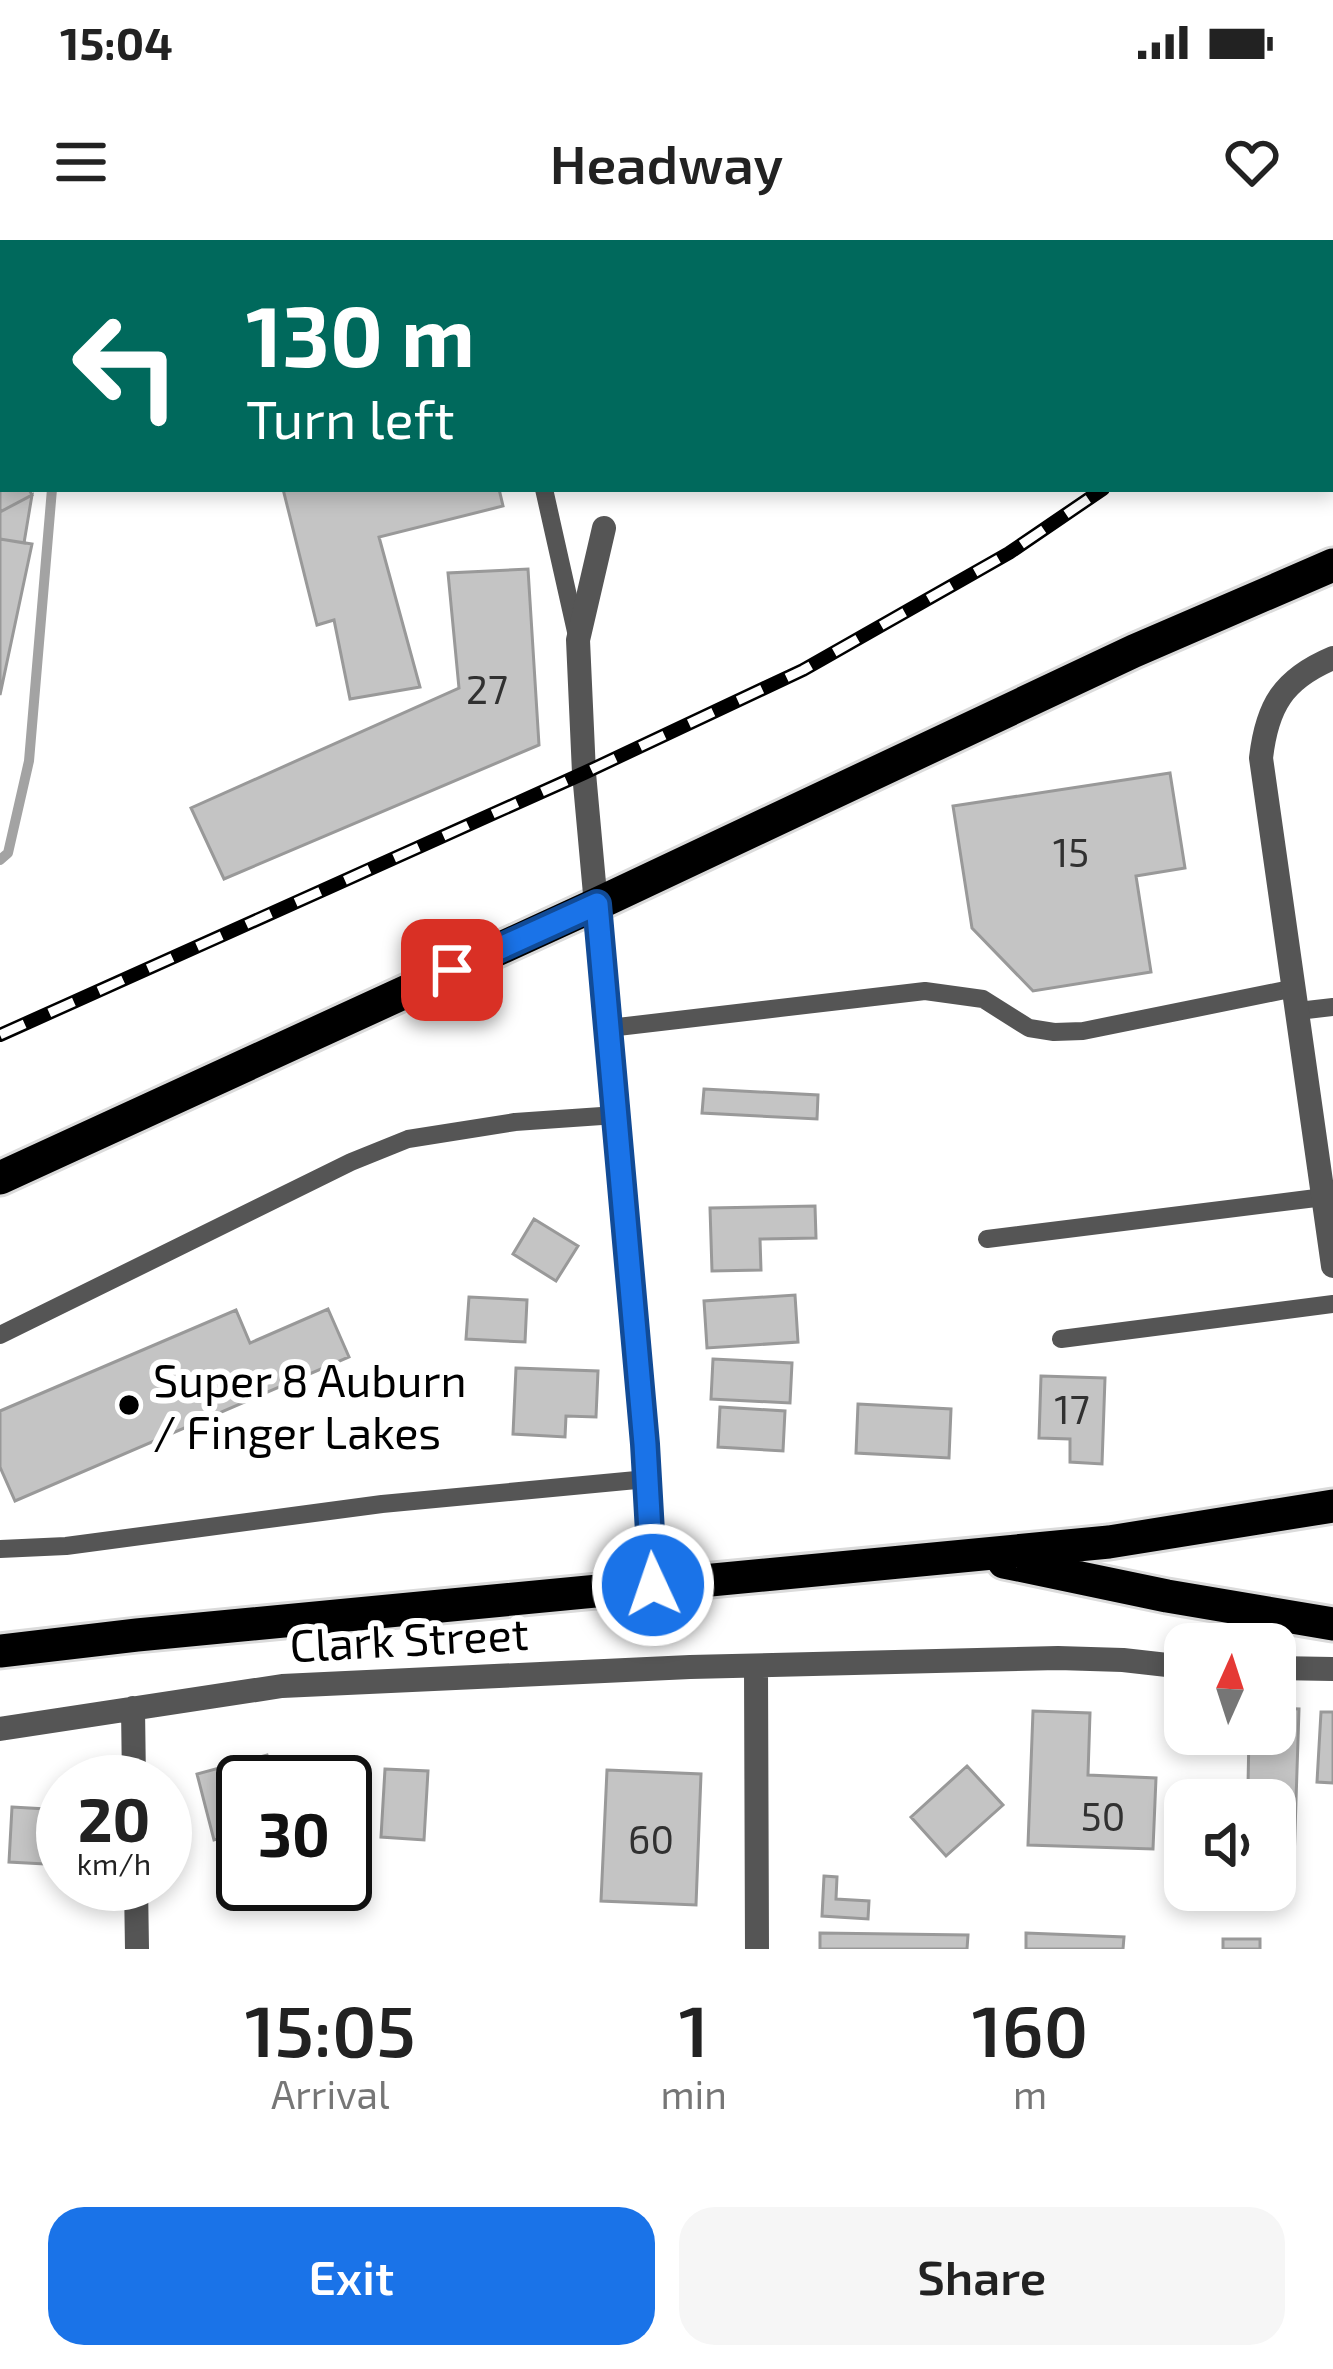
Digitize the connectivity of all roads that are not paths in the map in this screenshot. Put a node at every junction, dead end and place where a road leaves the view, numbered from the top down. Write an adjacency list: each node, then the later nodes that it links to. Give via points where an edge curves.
1 (545, 492): 4 (lane)
2 (604, 528): 4 (street)
3 (1333, 565): 6 (highway)
4 (578, 640): 6 (street)
5 (1333, 658): 7 (street, via 1283,691 1264,728 1261,758)
6 (597, 904): 9 (street); 11 (highway)
7 (1296, 999): 8 (lane); 9 (lane, via 1054,1032 1029,1028 983,1000 925,991); 12 (street)
8 (1333, 1007)
9 (609, 1028): 10 (street)
10 (616, 1114): 16 (lane, via 408,1139); 18 (street)
11 (0, 1178)
12 (1324, 1197): 13 (lane); 14 (street)
13 (987, 1239)
14 (1333, 1267)
15 (1333, 1304): 17 (lane)
16 (0, 1335)
17 (1061, 1339)
18 (647, 1479): 20 (lane); 22 (street)
19 (1333, 1506): 21 (highway)
20 (0, 1549)
21 (973, 1556): 22 (highway); 23 (highway)
22 (653, 1585): 24 (highway)
23 (1333, 1624)
24 (0, 1651)
25 (1164, 1665): 26 (street, Clark Street, via 1058,1658)
26 (756, 1666): 29 (street, Clark Street, via 282,1686); 34 (street)
27 (1296, 1668): 28 (street)
28 (1333, 1669)
29 (133, 1708): 30 (street, Clark Street); 31 (street)
30 (0, 1729)
31 (134, 1755)
32 (136, 1911): 33 (street)
33 (137, 1949)
34 (757, 1949)

